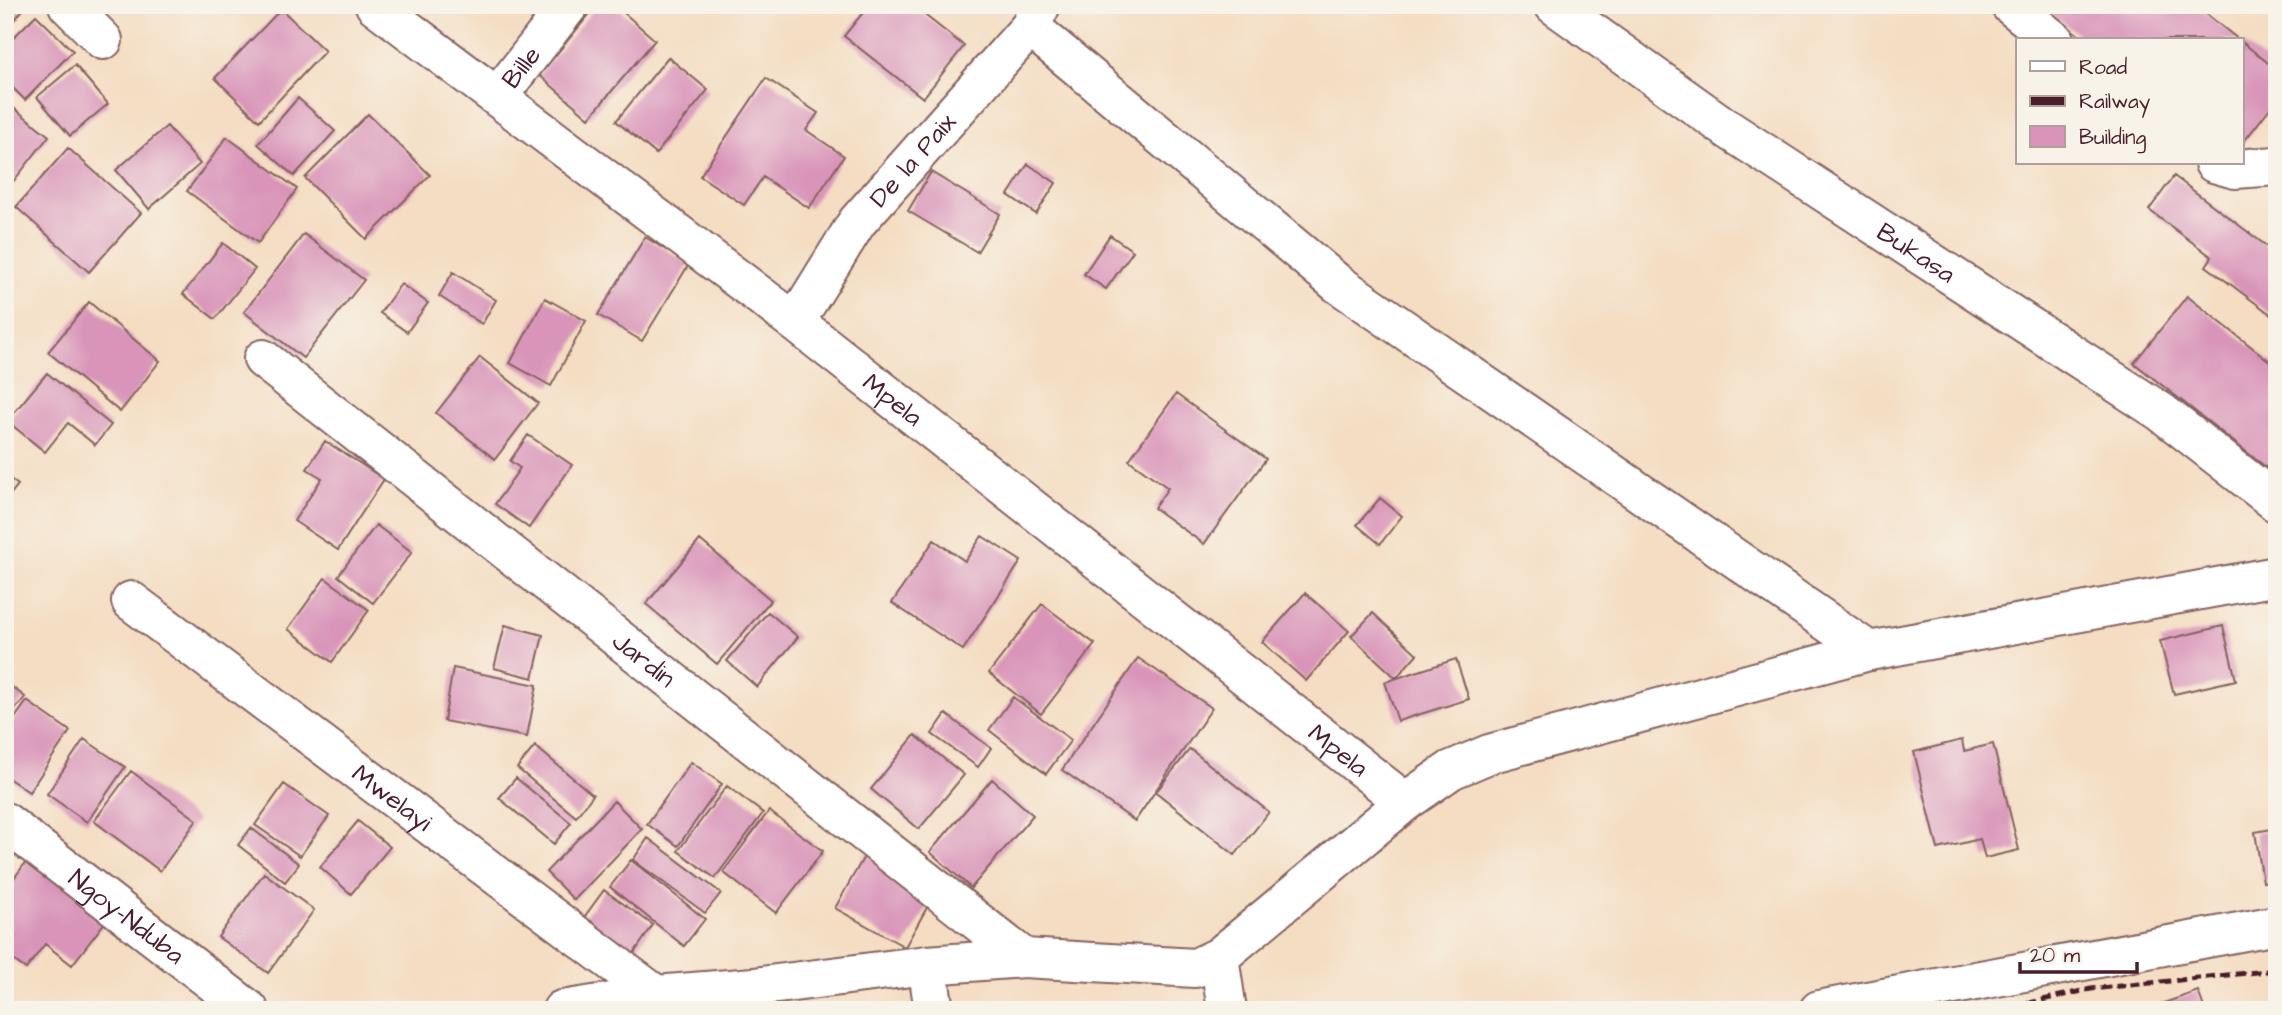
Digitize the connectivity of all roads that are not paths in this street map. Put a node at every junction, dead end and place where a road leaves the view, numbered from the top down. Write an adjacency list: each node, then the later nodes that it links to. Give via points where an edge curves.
1 (68, 5): 8 (street)
2 (375, 5): 9 (street, Mpela)
3 (569, 5): 9 (street, Bille)
4 (1554, 5): 14 (street, Bukasa, via 1741,138 2161,412)
5 (2010, 5): 7 (street)
6 (1036, 16): 12 (street, De la Paix, via 857,222); 17 (street, via 1337,283)
7 (2051, 38)
8 (103, 40)
9 (498, 96): 12 (street, Mpela)
10 (2218, 164): 11 (street, via 2235,169)
11 (2277, 166)
12 (795, 322): 18 (street, Mpela)
13 (263, 359): 22 (street, Jardin)
14 (2277, 503)
15 (2277, 576): 17 (street)
16 (131, 601): 24 (street, Mwelayi)
17 (1869, 651): 18 (street, via 1489,754 1451,769)
18 (1405, 802): 21 (street)
19 (5, 822): 26 (street, Ngoy-Nduba)
20 (2277, 925): 30 (street)
21 (1219, 957): 22 (street, via 1195,968); 29 (street)
22 (1024, 958): 23 (street)
23 (927, 965): 25 (street); 28 (street)
24 (656, 995): 25 (street); 27 (street)
25 (756, 999)
26 (249, 1010)
27 (562, 1010)
28 (934, 1010)
29 (1227, 1010)
30 (1819, 1010)

